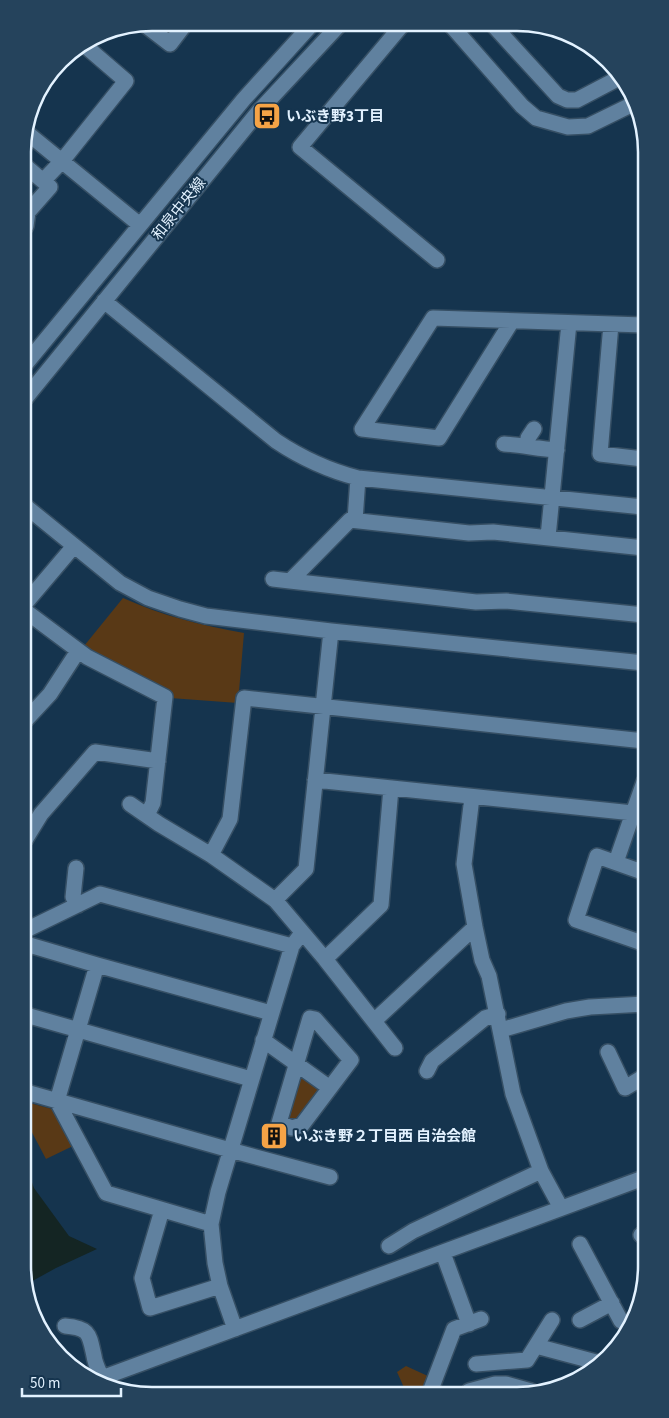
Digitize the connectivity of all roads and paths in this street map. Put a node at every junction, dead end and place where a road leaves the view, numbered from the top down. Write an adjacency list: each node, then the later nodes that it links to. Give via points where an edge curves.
1 (333, 31): 18 (street, 和泉中央線, via 259,111)
2 (397, 31): 17 (street, via 300,147)
3 (456, 31): 10 (street, via 536,118 568,127 588,126)
4 (499, 31): 9 (street, via 558,96 567,100 577,100)
5 (154, 32): 6 (street, via 170,44)
6 (179, 32)
7 (305, 32): 16 (street, 和泉中央線, via 244,98)
8 (90, 49): 12 (street, via 126,82)
9 (614, 81)
10 (629, 106)
11 (32, 137): 12 (street)
12 (62, 161): 14 (street); 16 (street)
13 (32, 172): 14 (street)
14 (43, 181): 15 (street, via 50,187)
15 (32, 208)
16 (140, 224): 23 (street, 和泉中央線)
17 (438, 260)
18 (104, 301): 24 (street, 和泉中央線); 30 (street, via 276,442 318,465)
19 (512, 321): 19 (street, via 433,318 362,429 438,438); 20 (street)
20 (569, 323): 21 (street); 28 (street)
21 (611, 324): 22 (street); 29 (street, via 600,454)
22 (638, 325)
23 (32, 356)
24 (32, 390)
25 (534, 429): 27 (street, via 528,438)
26 (504, 444): 27 (street)
27 (528, 446): 28 (street)
28 (557, 450): 31 (street)
29 (638, 458)
30 (358, 478): 31 (street); 34 (street)
31 (552, 498): 32 (street); 35 (street)
32 (638, 506)
33 (32, 511): 36 (street)
34 (355, 520): 35 (street, via 469,533); 39 (street, via 350,520)
35 (548, 537): 37 (street)
36 (74, 546): 40 (street); 43 (street, via 120,583 148,598 180,609 206,616)
37 (638, 547)
38 (273, 579): 39 (street)
39 (290, 581): 41 (street, via 476,602 506,601)
40 (32, 596)
41 (638, 614)
42 (32, 616): 44 (street)
43 (331, 631): 45 (street); 46 (street)
44 (78, 651): 47 (street, via 50,694); 49 (street, via 165,696)
45 (638, 662)
46 (322, 706): 48 (street); 50 (street); 58 (street, via 244,698 230,818)
47 (31, 714)
48 (637, 740)
49 (158, 761): 56 (street, via 153,803); 57 (street, via 95,752)
50 (315, 780): 51 (street); 62 (street, via 306,869)
51 (391, 788): 52 (street); 70 (street, via 381,905)
52 (472, 797): 55 (street); 64 (street, via 464,864)
53 (637, 801): 55 (street)
54 (130, 804): 56 (street)
55 (633, 813): 59 (street)
56 (147, 815): 58 (street)
57 (31, 830)
58 (211, 855): 62 (street)
59 (616, 862): 61 (street); 67 (street, via 597,856 576,920)
60 (76, 868): 63 (street, via 74,897)
61 (637, 870)
62 (275, 900): 66 (street)
63 (78, 906): 65 (street); 69 (street, via 100,894)
64 (474, 927): 74 (street); 76 (street)
65 (31, 928)
66 (302, 933): 69 (street); 70 (street)
67 (637, 941)
68 (31, 946): 71 (street)
69 (292, 946): 73 (street)
70 (325, 959): 76 (street)
71 (97, 965): 73 (street); 77 (street)
72 (637, 1004): 78 (street, via 566,1011)
73 (271, 1013): 79 (street)
74 (498, 1014): 78 (street); 83 (street, via 485,1018 436,1050)
75 (31, 1017): 77 (street)
76 (374, 1021): 80 (street)
77 (78, 1030): 84 (street); 88 (street)
78 (501, 1030): 90 (street, via 513,1094)
79 (263, 1040): 82 (street); 84 (street)
80 (395, 1048)
81 (615, 1058): 85 (street, via 620,1091)
82 (296, 1065): 86 (street); 86 (street, via 279,1123 292,1128 302,1125); 86 (street, via 310,1018 315,1019 351,1060)
83 (427, 1071)
84 (251, 1079): 89 (street)
85 (637, 1081)
86 (330, 1088)
87 (31, 1093): 88 (street)
88 (57, 1101): 89 (street); 94 (street, via 106,1193)
89 (230, 1150): 91 (street); 95 (street)
90 (541, 1171): 93 (street); 97 (street, via 479,1193 410,1226)
91 (330, 1176)
92 (637, 1180): 93 (street)
93 (561, 1208): 98 (street)
94 (162, 1210): 95 (street); 99 (street, via 142,1278 150,1308)
95 (211, 1224): 99 (street)
96 (580, 1244): 100 (street, via 580,1261)
97 (389, 1246)
98 (443, 1253): 105 (street); 111 (street, via 475,1321 454,1328)
99 (220, 1286): 105 (street)
100 (612, 1303): 102 (street); 103 (street)
101 (552, 1320): 106 (street)
102 (580, 1320)
103 (623, 1323)
104 (65, 1326): 109 (street, via 76,1327 83,1323)
105 (235, 1329): 110 (street)
106 (536, 1346): 107 (street); 108 (street, via 526,1360)
107 (591, 1361)
108 (476, 1364)
109 (99, 1374)
110 (106, 1377)
111 (432, 1387)
112 (498, 1387): 113 (street, via 506,1384)
113 (517, 1387)

